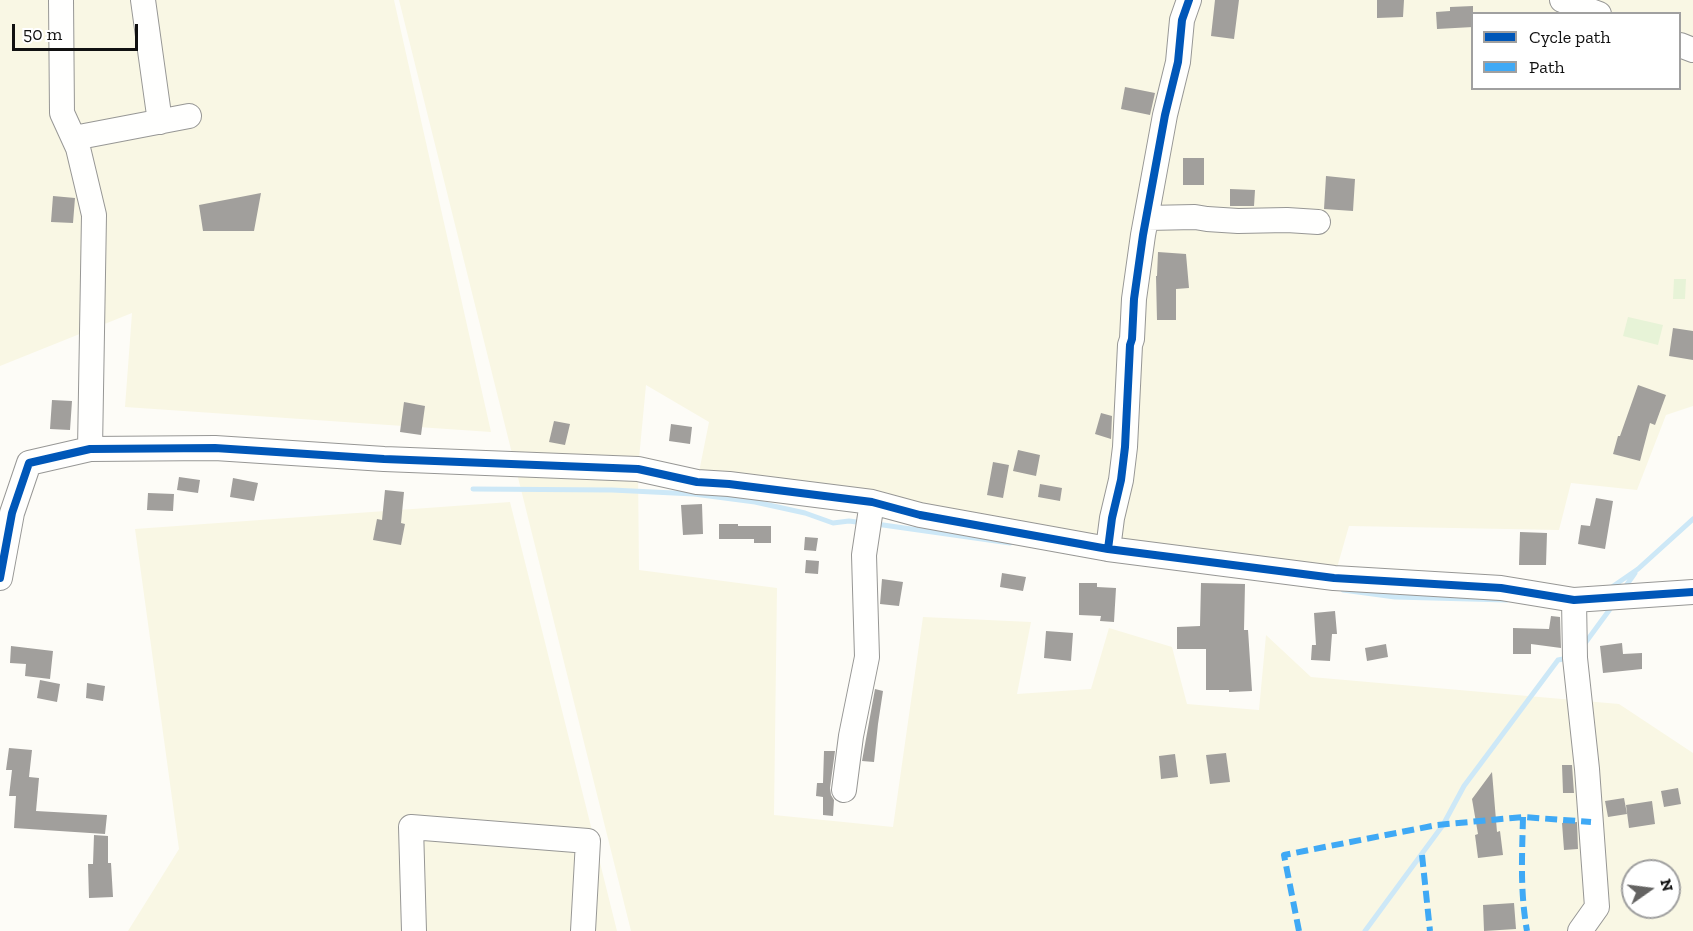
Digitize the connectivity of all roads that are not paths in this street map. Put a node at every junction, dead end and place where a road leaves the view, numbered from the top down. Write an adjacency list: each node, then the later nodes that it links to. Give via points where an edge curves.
1 (61, 0): 8 (street, via 62,113)
2 (144, 0): 7 (street)
3 (1189, 0): 9 (street, via 1182,20 1178,62)
4 (1562, 0): 5 (street)
5 (1594, 12)
6 (189, 116): 7 (street)
7 (160, 122): 8 (street)
8 (74, 138): 11 (street, via 94,215)
9 (1147, 218): 10 (street); 13 (street, via 1134,299 1121,480)
10 (1318, 222)
11 (90, 449): 12 (street, via 215,448 638,469 698,482); 14 (street, via 28,463 12,513)
12 (872, 502): 13 (street, via 920,515); 17 (street, via 864,555 867,657)
13 (1108, 549): 16 (street, via 1334,578 1501,588)
14 (0, 578)
15 (1692, 591): 16 (street)
16 (1574, 600): 20 (street, via 1575,658 1597,907)
17 (844, 790)
18 (414, 931): 19 (street, via 411,827 588,841)
19 (583, 931)
20 (1580, 931)

